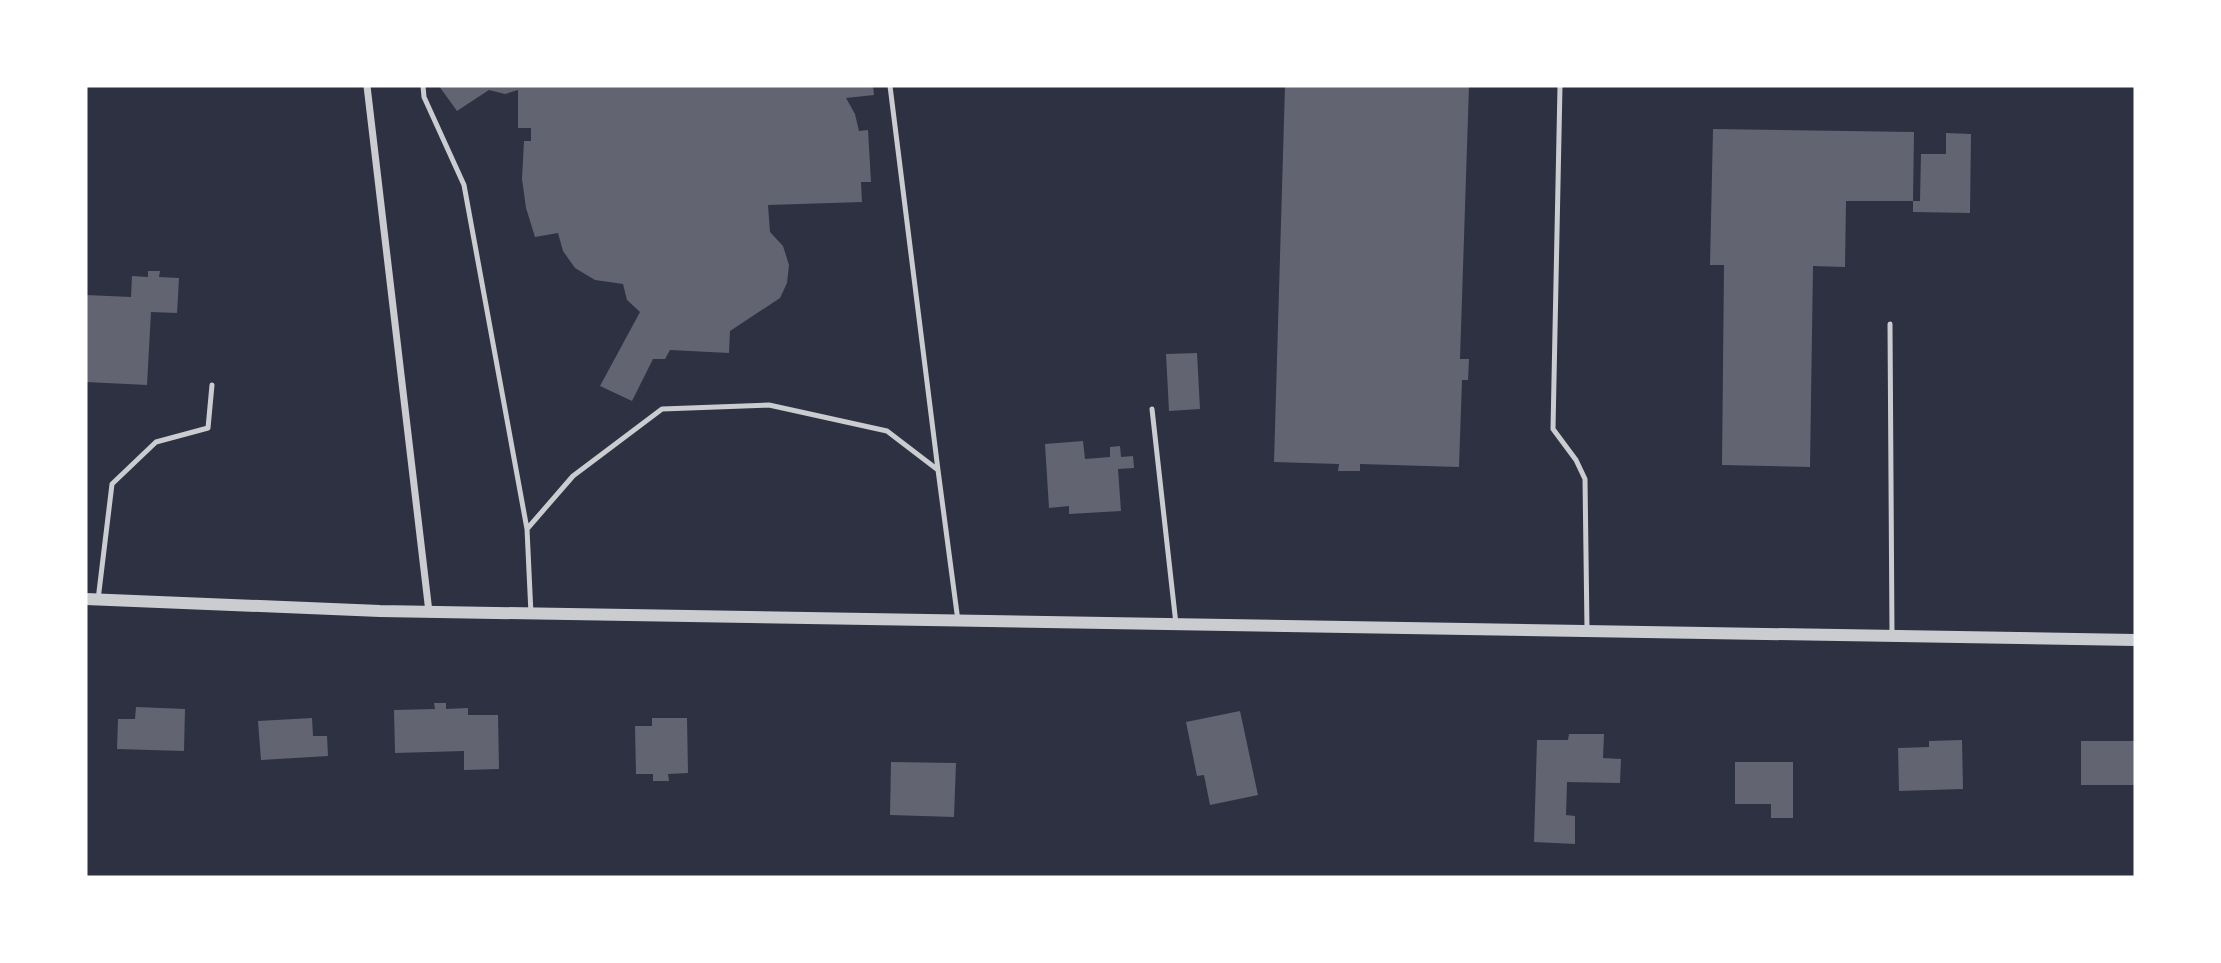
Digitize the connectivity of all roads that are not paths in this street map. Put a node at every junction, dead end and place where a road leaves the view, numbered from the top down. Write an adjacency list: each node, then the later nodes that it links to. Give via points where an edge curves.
1 (367, 86): 11 (street)
2 (423, 86): 9 (lane, via 464,186)
3 (890, 86): 8 (lane)
4 (1560, 86): 15 (lane, via 1553,429 1585,479)
5 (1890, 324): 16 (lane)
6 (212, 385): 10 (lane, via 208,428 156,442 112,484)
7 (1152, 409): 14 (lane)
8 (938, 470): 9 (lane, via 887,431 769,405 662,409 573,476); 13 (lane)
9 (527, 529): 12 (lane)
10 (92, 600): 11 (street)
11 (429, 612): 12 (street)
12 (531, 614): 13 (street)
13 (958, 622): 14 (street)
14 (1176, 624): 15 (street)
15 (1587, 629): 16 (street)
16 (1892, 635): 17 (street)
17 (2135, 640)

